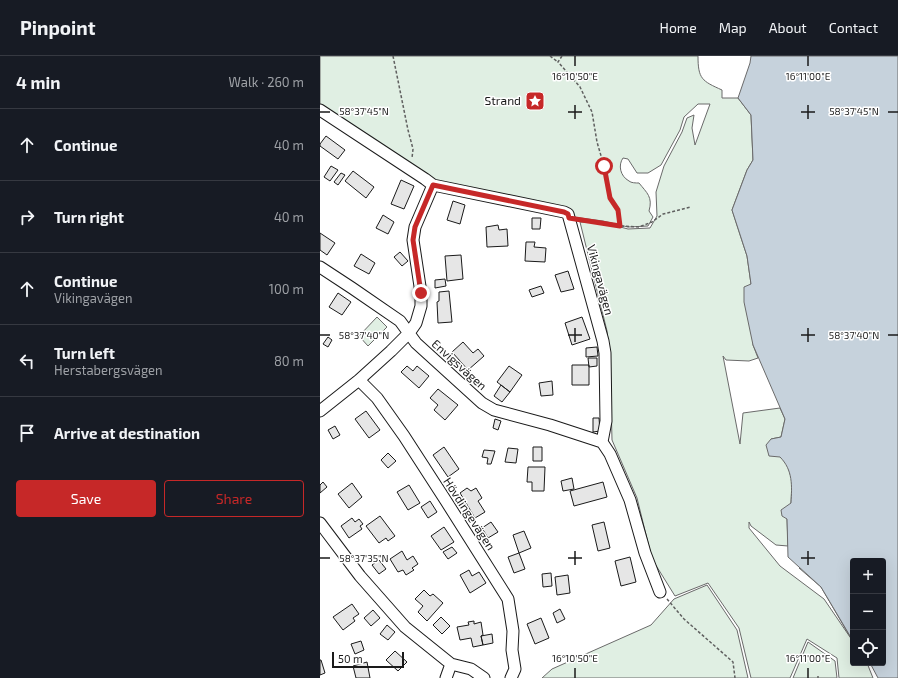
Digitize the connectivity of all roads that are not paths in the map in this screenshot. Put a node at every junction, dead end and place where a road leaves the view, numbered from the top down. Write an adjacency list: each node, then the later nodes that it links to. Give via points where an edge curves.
1 (320, 110): 2 (street)
2 (433, 185): 4 (street, via 415,227 413,240 421,306 416,323); 7 (street, Vikingavägen, via 568,214 605,354 606,421)
3 (320, 267): 4 (street, Envigsvägen, via 400,321)
4 (409, 333): 5 (street); 7 (street, Envigsvägen, via 416,343 482,403 494,410)
5 (359, 380): 6 (street); 13 (street, Hövdingevägen, via 377,398 404,436 508,599 515,669)
6 (320, 411)
7 (602, 442): 9 (street, via 630,500 645,553)
8 (320, 523): 10 (street, via 360,576 405,627)
9 (660, 592)
10 (451, 664): 11 (street); 12 (street, via 471,669)
11 (446, 678)
12 (484, 678)
13 (511, 678)

